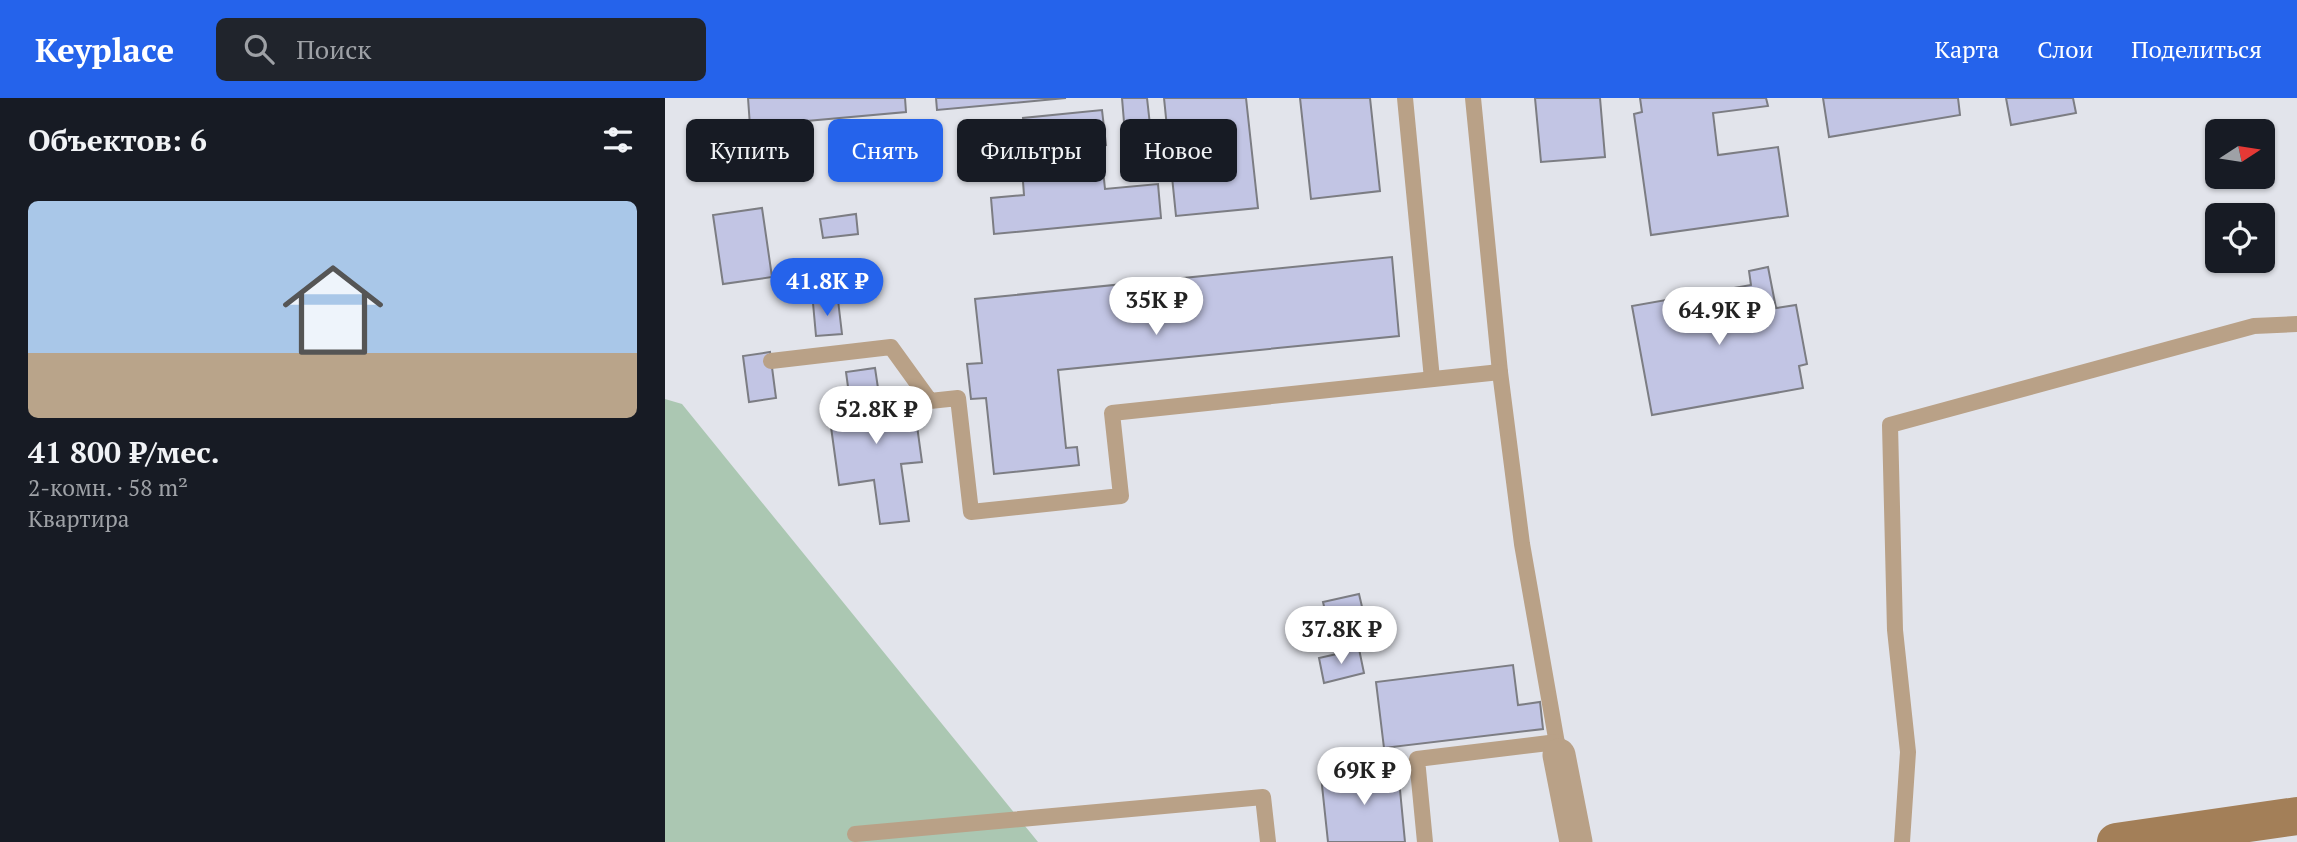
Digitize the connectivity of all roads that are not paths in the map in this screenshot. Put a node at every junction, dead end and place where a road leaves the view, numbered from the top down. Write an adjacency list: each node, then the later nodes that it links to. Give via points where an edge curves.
1 (1405, 98): 6 (lane)
2 (1473, 98): 5 (lane)
3 (2297, 324): 13 (lane, via 2254,326 1890,425 1895,630 1908,752)
4 (771, 361): 6 (lane, via 891,347 930,401 958,398 971,512 1121,496 1112,413)
5 (1500, 372): 6 (lane); 7 (lane)
6 (1431, 379)
7 (1558, 748): 11 (lane, via 1417,759); 12 (street)
8 (2297, 816): 14 (main road)
9 (855, 834): 10 (lane, via 1263,797)
10 (1268, 842)
11 (1425, 842)
12 (1577, 842)
13 (1902, 842)
14 (2116, 842)

